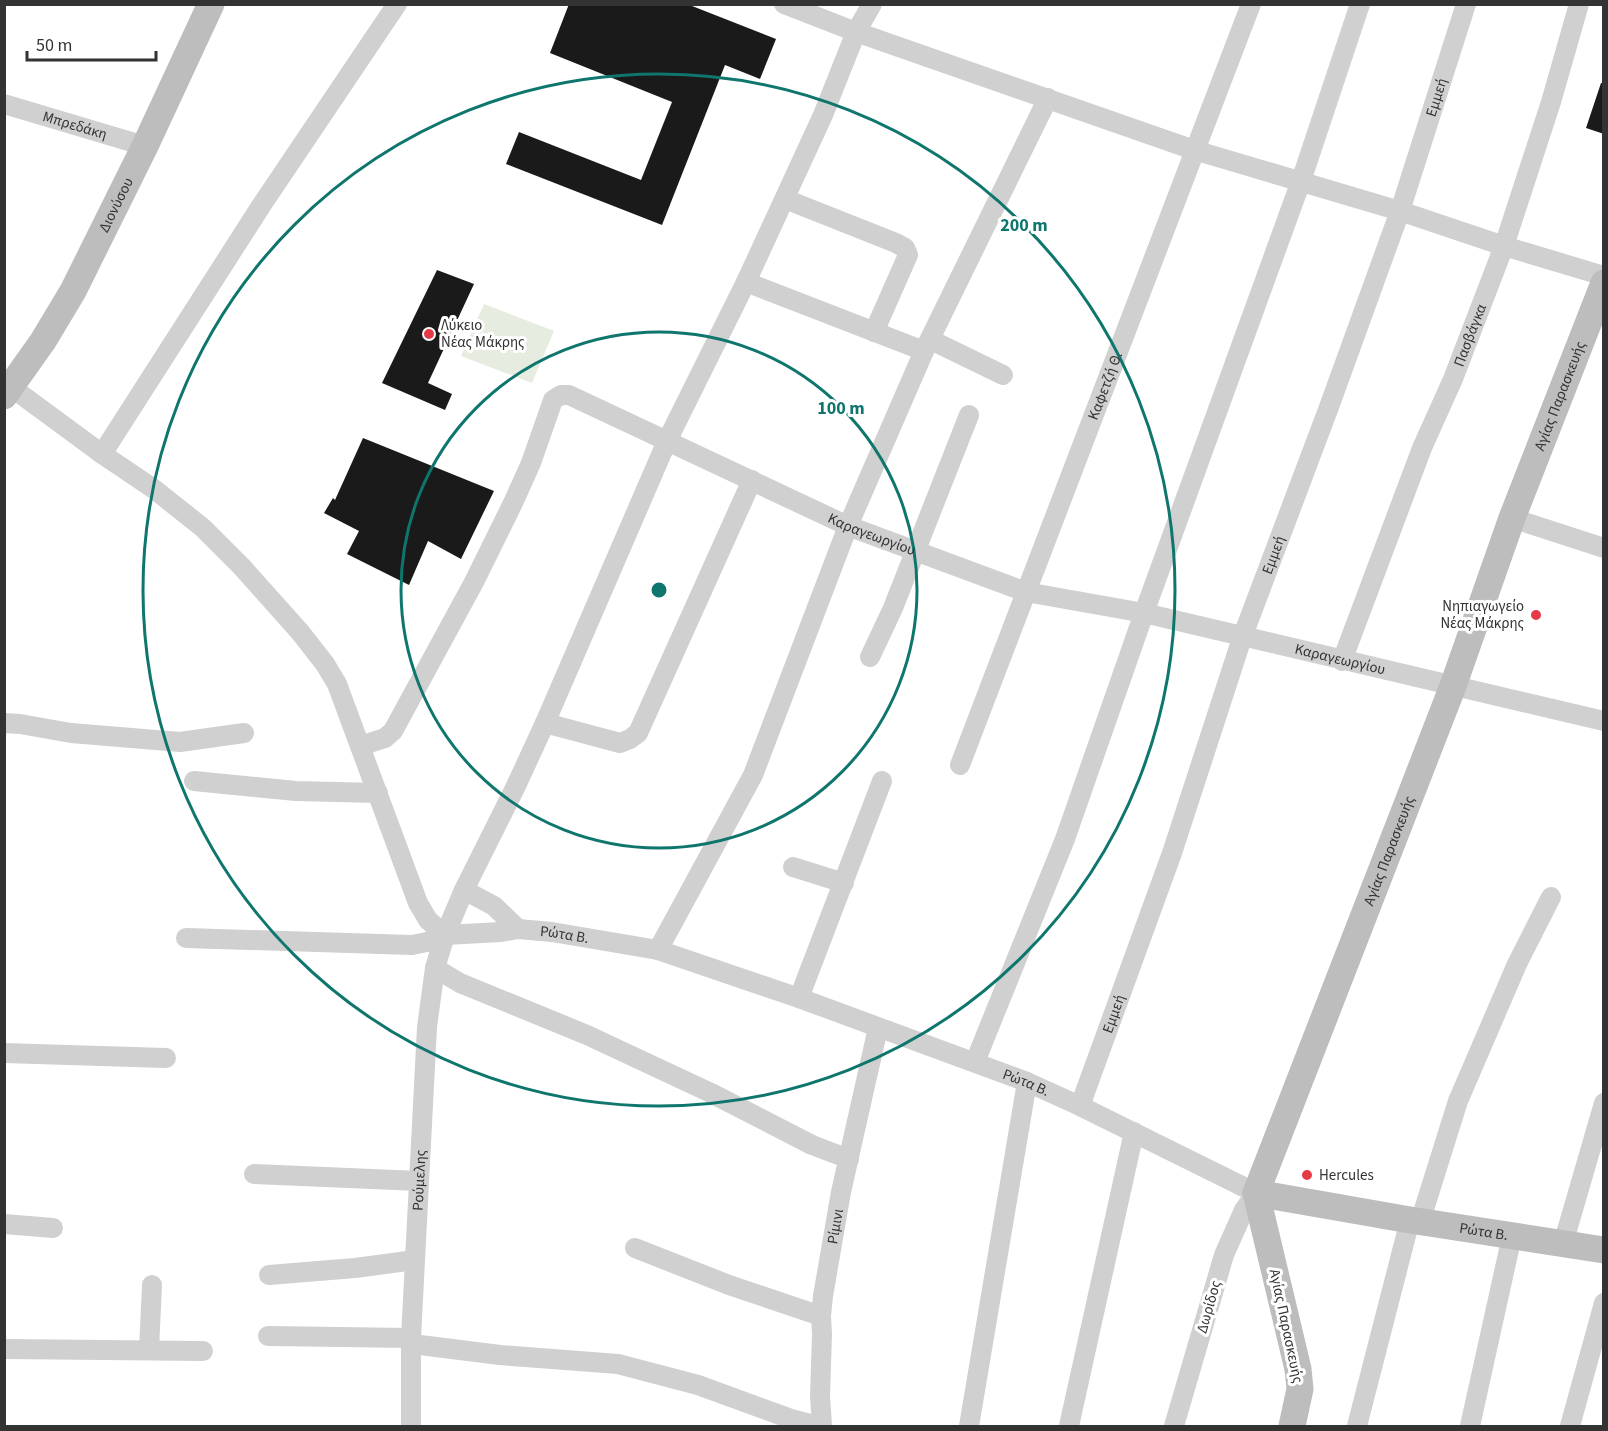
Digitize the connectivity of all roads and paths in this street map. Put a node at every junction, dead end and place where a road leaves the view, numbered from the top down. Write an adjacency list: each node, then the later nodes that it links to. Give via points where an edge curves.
1 (211, 4): 12 (street, Διονύσου)
2 (398, 4): 27 (street, via 261,206)
3 (784, 4): 9 (street)
4 (872, 4): 9 (street, Ρούμελης)
5 (1251, 4): 13 (street, Καφετζή Θ.)
6 (1360, 4): 14 (street)
7 (1466, 4): 16 (street, Εμμεή)
8 (1579, 4): 17 (street, Πασβάγκα)
9 (856, 32): 10 (street); 15 (street, Ρούμελης)
10 (1048, 98): 13 (street); 22 (street)
11 (4, 104): 12 (street, Μπρεδάκη)
12 (145, 146): 24 (street, Διονύσου, via 69,299)
13 (1194, 150): 14 (street); 33 (street, Καφετζή Θ.)
14 (1301, 181): 16 (street); 34 (street)
15 (785, 199): 19 (street, Ρούμελης); 21 (street, via 905,248 908,255)
16 (1400, 211): 17 (street); 35 (street, Εμμεή)
17 (1504, 246): 18 (street); 37 (street, Πασβάγκα)
18 (1604, 276)
19 (746, 282): 21 (street); 26 (street, Ρούμελης)
20 (1604, 283): 29 (street, Αγίας Παρασκευής)
21 (874, 332): 22 (street)
22 (928, 346): 23 (street); 30 (street)
23 (1003, 375)
24 (8, 391): 27 (street)
25 (969, 415): 32 (street)
26 (667, 441): 28 (street, Καραγεωργίου); 41 (street, Ρούμελης); 43 (street, Καραγεωργίου, via 569,395 553,400 513,503 393,731 386,738)
27 (102, 454): 43 (street, via 203,528 300,632 337,684)
28 (752, 480): 30 (street, Καραγεωργίου); 41 (street, via 638,733 620,743)
29 (1512, 518): 31 (street); 38 (street, Αγίας Παρασκευής)
30 (848, 526): 32 (street, Καραγεωργίου); 55 (street, via 753,775)
31 (1604, 548)
32 (915, 550): 33 (street, Καραγεωργίου); 36 (street)
33 (1026, 592): 34 (street, Καραγεωργίου); 44 (street, Καφετζή Θ.)
34 (1144, 614): 35 (street, Καραγεωργίου); 61 (street, via 1065,838)
35 (1242, 638): 37 (street, Καραγεωργίου); 64 (street, Εμμεή, via 1172,853)
36 (870, 657)
37 (1342, 661): 38 (street, Καραγεωργίου)
38 (1453, 686): 39 (street, Καραγεωργίου); 69 (street, Αγίας Παρασκευής)
39 (1604, 722)
40 (4, 723): 42 (street, via 180,742)
41 (545, 723): 50 (street, Ρούμελης)
42 (244, 733)
43 (360, 746): 47 (street)
44 (960, 765)
45 (194, 781): 47 (street, via 296,792)
46 (882, 781): 49 (street)
47 (378, 793): 53 (street, via 418,903 428,920)
48 (793, 867): 49 (street)
49 (844, 883): 57 (street)
50 (464, 890): 52 (street, via 494,906); 53 (street, Ρούμελης)
51 (1551, 897): 70 (street, via 1458,1101)
52 (519, 929): 53 (street, Ρώτα Β.); 55 (street, Ρώτα Β.)
53 (445, 935): 54 (street, Ρώτα Β., via 412,945); 56 (street, Ρούμελης)
54 (186, 938)
55 (658, 950): 57 (street, Ρώτα Β.)
56 (435, 968): 66 (street, via 460,983 587,1035 812,1145); 68 (street, Ρούμελης, via 427,1027)
57 (799, 998): 58 (street, Ρώτα Β.)
58 (878, 1028): 61 (street, Ρώτα Β.); 66 (street, Ρίμινι)
59 (4, 1053): 60 (street)
60 (166, 1058)
61 (975, 1062): 62 (street, Ρώτα Β.)
62 (1027, 1082): 64 (street, Ρώτα Β.); 90 (street)
63 (1604, 1103): 74 (street)
64 (1080, 1106): 65 (street, Ρώτα Β.)
65 (1134, 1132): 69 (street, Ρώτα Β.); 91 (street)
66 (849, 1159): 81 (street, Ρίμινι)
67 (254, 1174): 68 (street)
68 (419, 1181): 77 (street, Ρούμελης)
69 (1256, 1193): 70 (street, Ρώτα Β.); 92 (street, Δωρίδος, via 1224,1255); 93 (street, Αγίας Παρασκευής, via 1298,1369 1300,1389)
70 (1415, 1221): 73 (street, Ρώτα Β.); 94 (street)
71 (4, 1224): 72 (street)
72 (53, 1228)
73 (1512, 1236): 74 (street, Ρώτα Β.); 95 (street)
74 (1563, 1244): 76 (street, Ρώτα Β.)
75 (635, 1248): 81 (street)
76 (1604, 1250)
77 (415, 1260): 78 (street); 83 (street, Ρούμελης)
78 (269, 1275)
79 (152, 1285): 85 (street)
80 (1604, 1303): 96 (street)
81 (821, 1316): 89 (street, Ρίμινι)
82 (268, 1336): 83 (street)
83 (411, 1341): 87 (street, Ρούμελης); 88 (street, via 500,1355 618,1364 698,1385)
84 (4, 1349): 85 (street)
85 (149, 1350): 86 (street)
86 (203, 1351)
87 (411, 1426)
88 (818, 1426)
89 (822, 1426)
90 (969, 1426)
91 (1069, 1426)
92 (1174, 1426)
93 (1292, 1426)
94 (1357, 1426)
95 (1470, 1426)
96 (1570, 1426)

